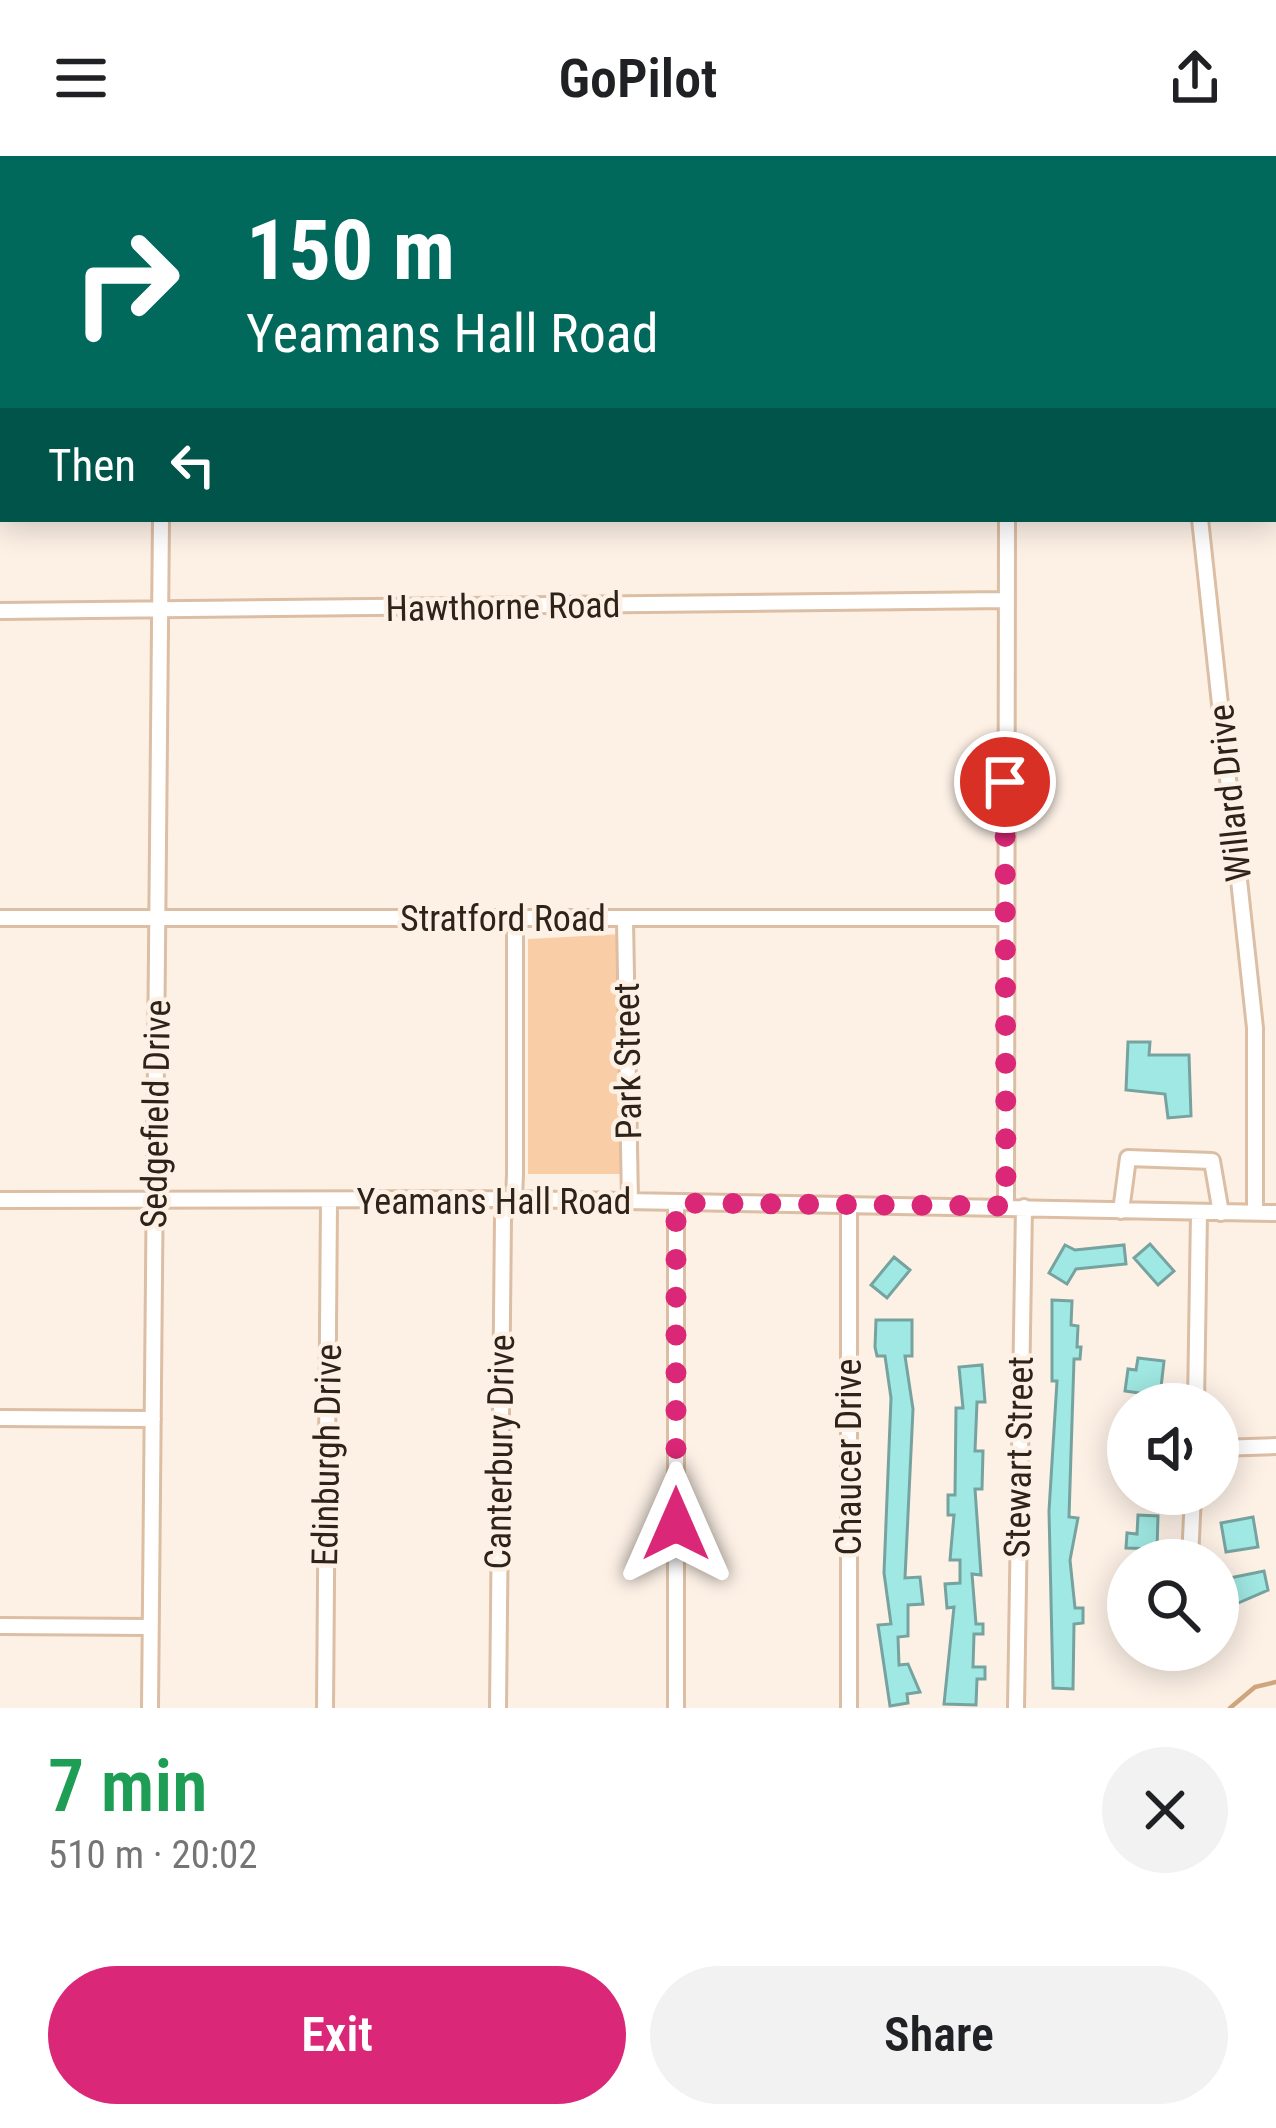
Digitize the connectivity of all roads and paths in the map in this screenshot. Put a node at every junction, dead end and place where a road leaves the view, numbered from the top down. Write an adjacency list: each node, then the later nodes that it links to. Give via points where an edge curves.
1 (161, 522): 6 (street, Sedgefield Drive)
2 (1007, 522): 4 (street)
3 (1200, 522): 22 (street, Willard Drive, via 1256,1028)
4 (1006, 600): 6 (street, Hawthorne Road); 9 (street)
5 (0, 610): 6 (street, Hawthorne Road)
6 (160, 612): 8 (street, Sedgefield Drive)
7 (0, 918): 8 (street, Stratford Road)
8 (159, 918): 10 (street, Stratford Road); 12 (street, Sedgefield Drive)
9 (1005, 918): 11 (street, Stratford Road); 18 (street)
10 (515, 920): 11 (street, Stratford Road); 13 (street)
11 (625, 920): 16 (street, Park Street)
12 (155, 1199): 14 (street, Yeamans Hall Road); 15 (street, Yeamans Hall Road); 28 (street, Sedgefield Drive)
13 (514, 1199): 15 (street, Yeamans Hall Road); 16 (street, Yeamans Hall Road); 35 (street, Canterbury Drive, via 503,1217)
14 (0, 1200)
15 (329, 1202): 34 (street, Edinburgh Drive)
16 (630, 1202): 17 (street, Yeamans Hall Road)
17 (676, 1203): 19 (street, Yeamans Hall Road); 36 (street)
18 (1006, 1206): 19 (street, Yeamans Hall Road); 20 (street, Yeamans Hall Road)
19 (848, 1207): 37 (street, Chaucer Drive)
20 (1024, 1207): 21 (street, Yeamans Hall Road); 38 (street, Stewart Street)
21 (1121, 1211): 23 (street, Yeamans Hall Road); 24 (street, via 1127,1158 1213,1161)
22 (1255, 1212): 24 (street, Yeamans Hall Road); 25 (street, Yeamans Hall Road)
23 (1199, 1213): 24 (street, Yeamans Hall Road); 26 (street)
24 (1221, 1213)
25 (1276, 1213)
26 (1196, 1383)
27 (0, 1418): 28 (street)
28 (153, 1419): 32 (street, Sedgefield Drive)
29 (1276, 1446): 30 (street)
30 (1239, 1447)
31 (0, 1626): 32 (street)
32 (150, 1628): 33 (street, Sedgefield Drive)
33 (150, 1708)
34 (325, 1708)
35 (498, 1708)
36 (676, 1708)
37 (849, 1708)
38 (1016, 1708)

